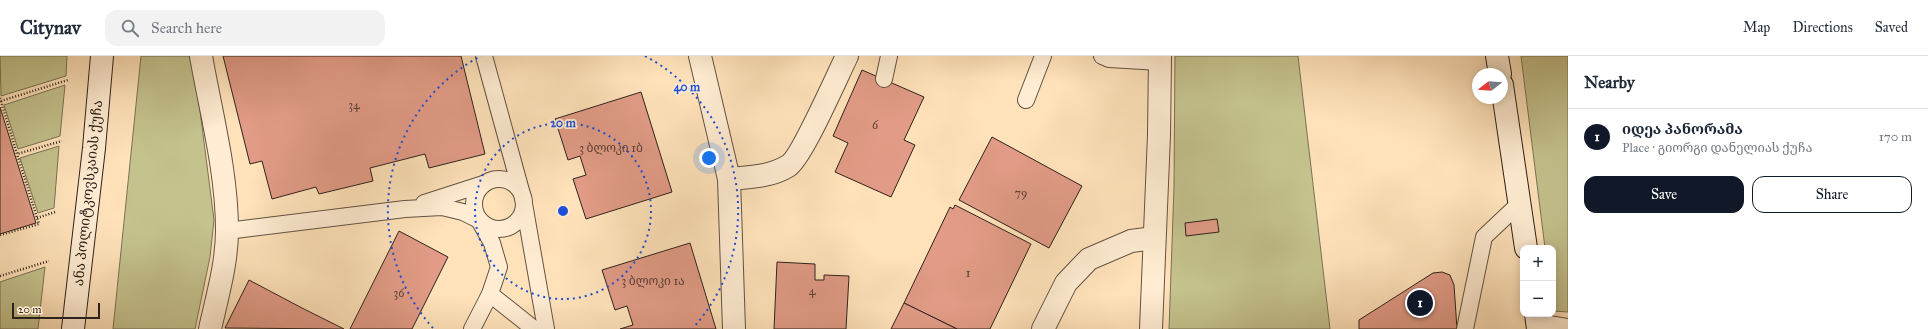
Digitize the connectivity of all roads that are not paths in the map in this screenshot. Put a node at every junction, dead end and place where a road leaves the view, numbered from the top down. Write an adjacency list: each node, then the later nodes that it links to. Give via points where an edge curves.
1 (102, 56): 27 (street, ანა პოლიტკოვსკაიას ქუჩა)
2 (201, 56): 21 (street, via 225,185)
3 (484, 56): 17 (lane)
4 (700, 56): 15 (street)
5 (847, 56): 15 (street, via 807,138 790,165 767,176)
6 (889, 56): 12 (lane)
7 (1043, 56): 13 (lane)
8 (1102, 56): 10 (lane, via 1109,59)
9 (1497, 56): 11 (street)
10 (1160, 59): 22 (street)
11 (1499, 68)
12 (884, 79)
13 (1026, 100)
14 (1505, 104): 18 (street)
15 (729, 179): 32 (street)
16 (483, 184): 17 (lane, via 491,180 507,180 515,184); 19 (lane); 20 (lane, via 474,197 475,213)
17 (523, 198): 20 (lane, via 522,214 510,226 494,228); 31 (lane)
18 (1520, 203): 23 (street); 35 (lane, via 1484,237)
19 (405, 209): 20 (lane, via 442,207 463,212); 21 (lane)
20 (479, 220): 24 (lane, via 492,243 499,267)
21 (228, 231): 28 (street, via 225,260)
22 (1154, 238): 33 (street, via 1131,241 1089,259 1066,283); 34 (street)
23 (1526, 245)
24 (490, 294): 29 (lane); 30 (lane)
25 (1537, 322): 26 (lane)
26 (1568, 327)
27 (73, 329)
28 (210, 329)
29 (472, 329)
30 (534, 329)
31 (546, 329)
32 (734, 329)
33 (1043, 329)
34 (1151, 329)
35 (1465, 329)

